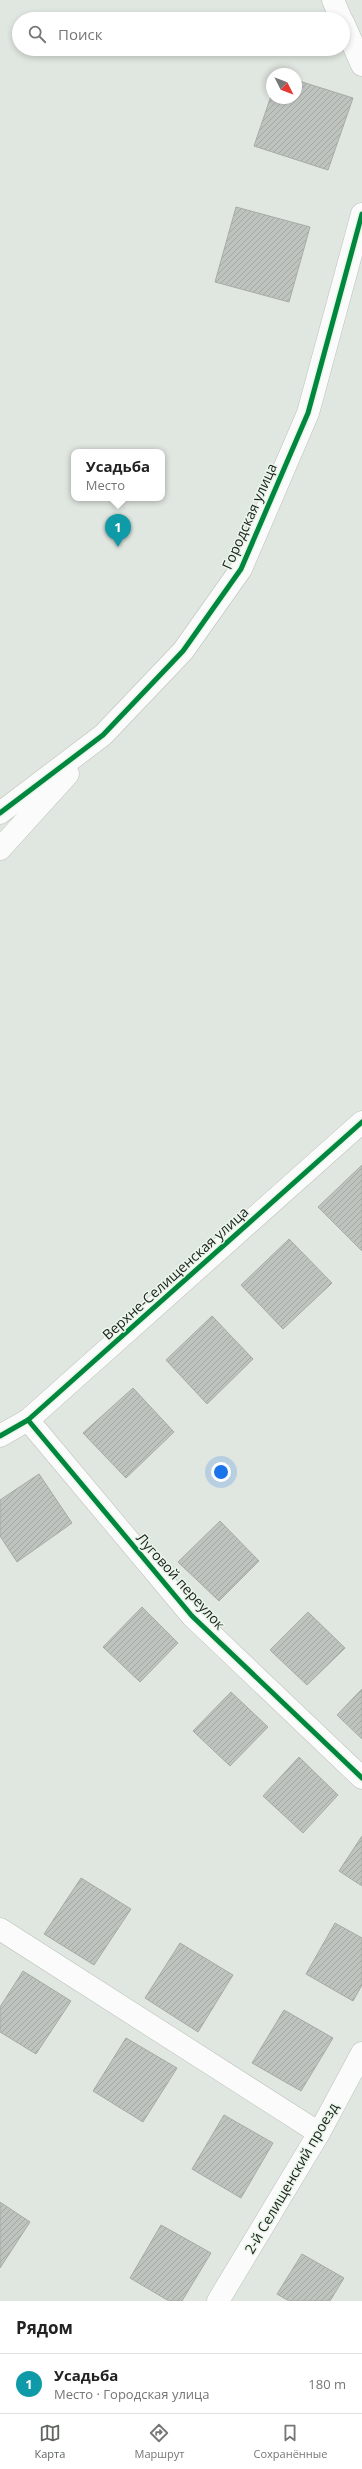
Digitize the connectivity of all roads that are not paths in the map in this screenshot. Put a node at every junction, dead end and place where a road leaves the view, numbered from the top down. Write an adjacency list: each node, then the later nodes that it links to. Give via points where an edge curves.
1 (333, 0): 2 (street)
2 (339, 12)
3 (350, 38): 4 (street)
4 (362, 65)
5 (362, 214): 6 (street, Городская улица, via 308,413 242,569 183,651)
6 (103, 735): 7 (street, Городская улица); 8 (street)
7 (0, 813)
8 (0, 849)
9 (362, 1122): 10 (street, Верхне-Селищенская улица)
10 (28, 1420): 11 (street, Верхне-Селищенская улица); 12 (street, Луговой переулок, via 192,1616)
11 (0, 1436)
12 (362, 1778)
13 (0, 1929): 15 (street)
14 (362, 2053): 15 (street, 2-й Селищенский проезд)
15 (319, 2134): 16 (street, 2-й Селищенский проезд)
16 (218, 2301)

